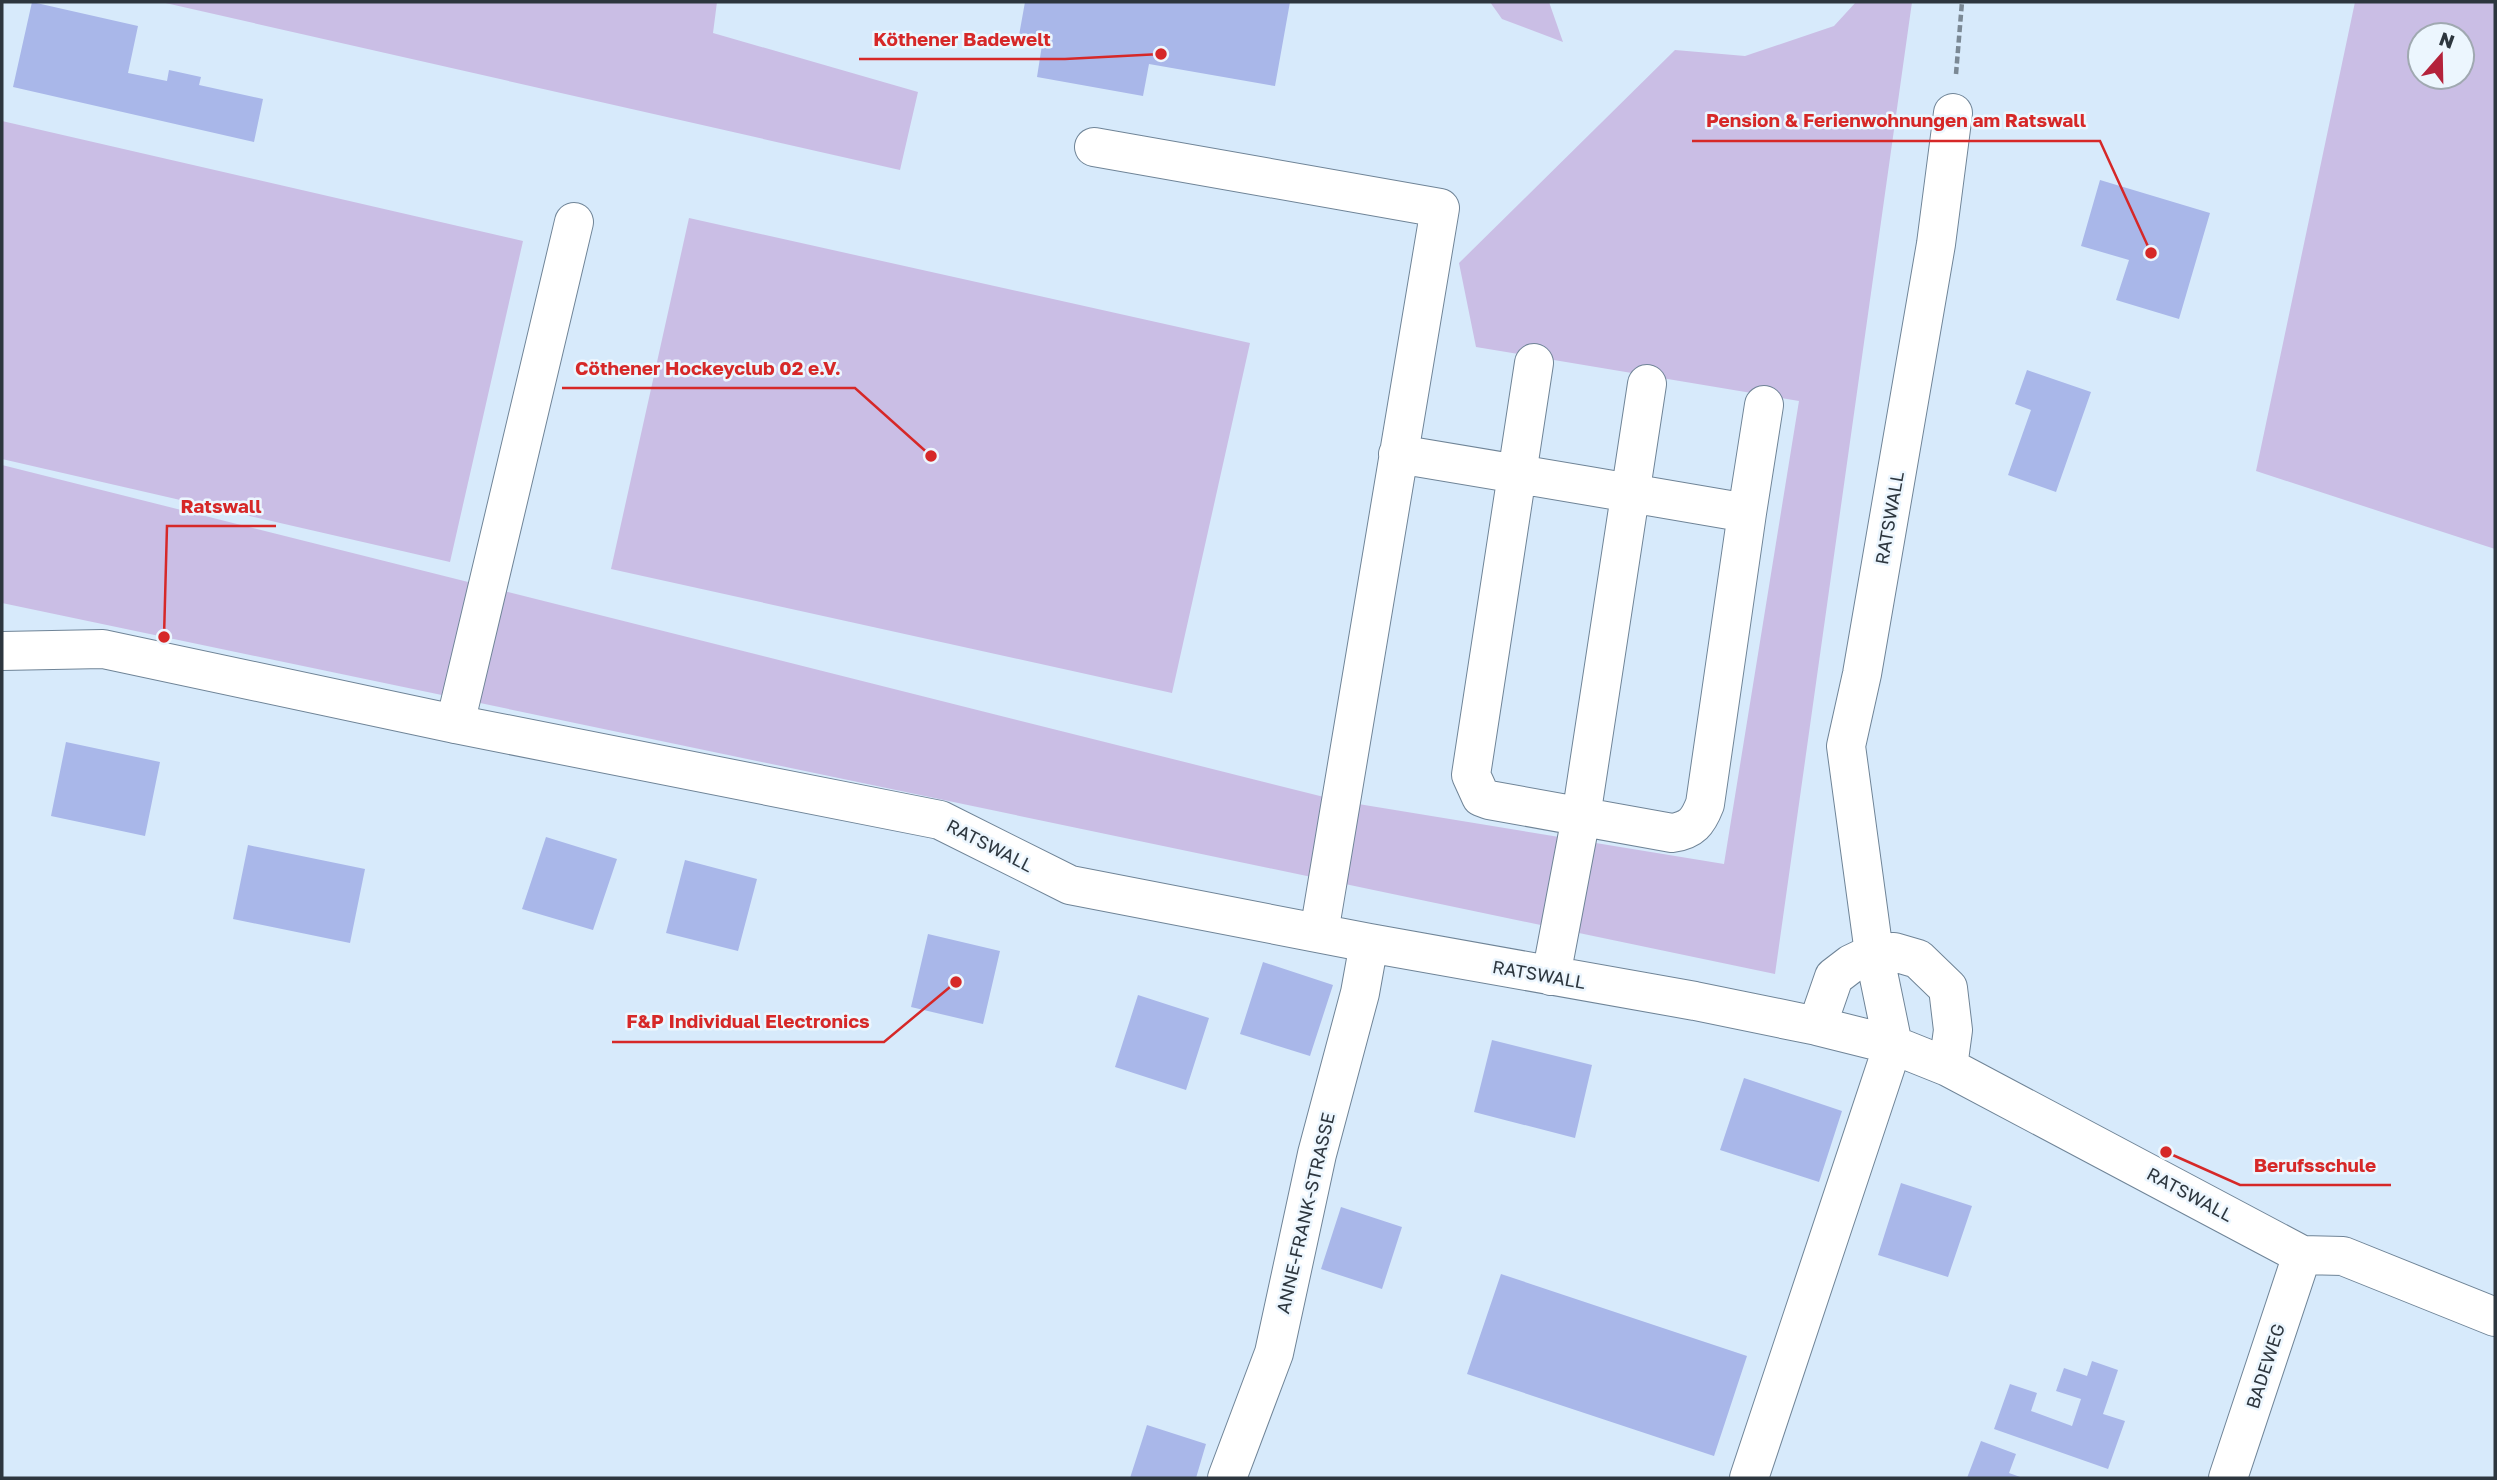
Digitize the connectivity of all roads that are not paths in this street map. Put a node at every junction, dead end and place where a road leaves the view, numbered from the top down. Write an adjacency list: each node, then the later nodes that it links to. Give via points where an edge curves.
1 (1953, 113): 16 (street, RATSWALL, via 1929,284 1846,746)
2 (1094, 147): 7 (street, via 1440,208)
3 (573, 222): 12 (street)
4 (1534, 363): 8 (street)
5 (1647, 384): 9 (street)
6 (1764, 405): 10 (street)
7 (1398, 454): 8 (street); 14 (street)
8 (1518, 474): 9 (street); 13 (street, via 1471,775 1481,797)
9 (1630, 493): 10 (street); 13 (street)
10 (1747, 513): 13 (street, via 1699,820 1688,831 1672,833)
11 (2, 651): 12 (street, RATSWALL, via 103,649)
12 (455, 723): 14 (street, RATSWALL, via 940,820 1070,886)
13 (1581, 817): 17 (street)
14 (1319, 933): 15 (street, RATSWALL)
15 (1369, 943): 17 (street, RATSWALL); 23 (street, ANNE-FRANK-STRASSE, via 1274,1353)
16 (1874, 953): 18 (street, via 1834,977); 19 (street, RATSWALL); 20 (street, via 1918,959 1948,988 1953,1030)
17 (1551, 976): 18 (street, RATSWALL)
18 (1817, 1026): 19 (street, RATSWALL)
19 (1893, 1045): 20 (street, RATSWALL); 24 (street)
20 (1948, 1067): 21 (street, RATSWALL)
21 (2302, 1255): 22 (street, RATSWALL, via 2343,1256); 25 (street, BADEWEG)
22 (2495, 1317)
23 (1227, 1478)
24 (1749, 1478)
25 (2228, 1478)

